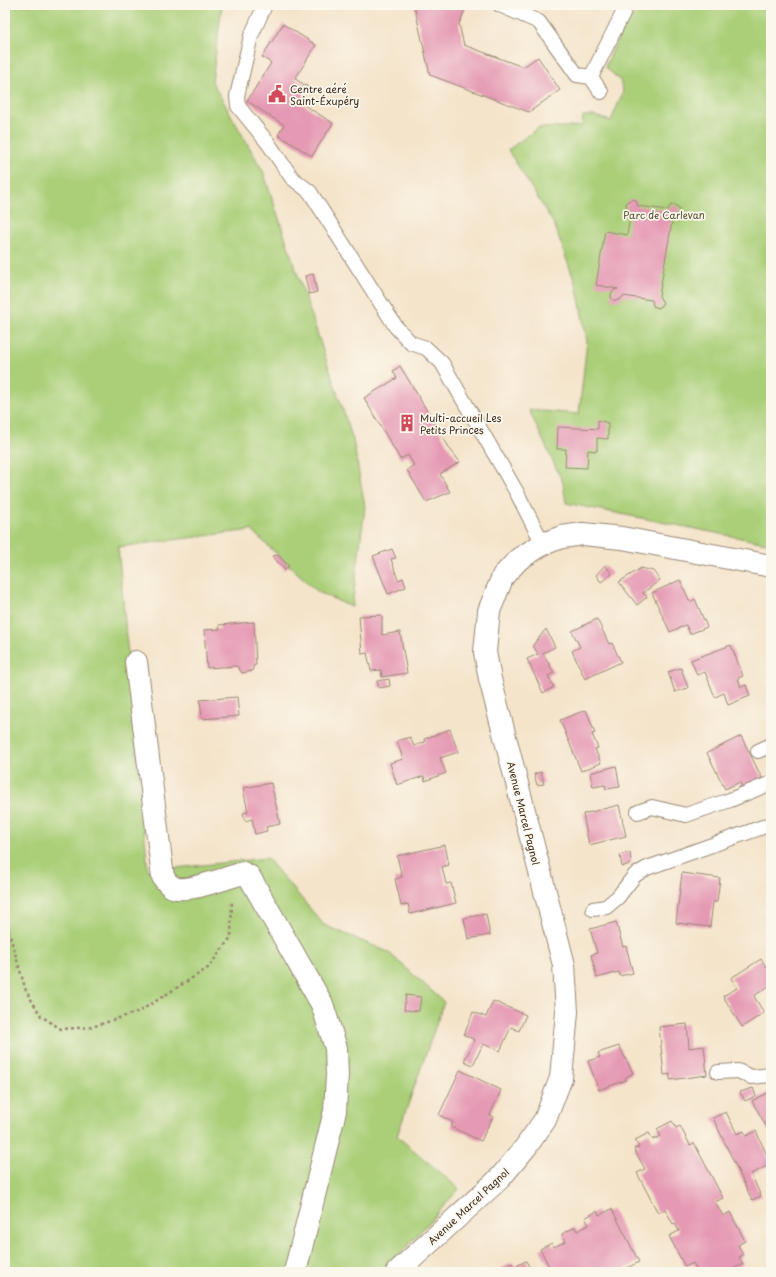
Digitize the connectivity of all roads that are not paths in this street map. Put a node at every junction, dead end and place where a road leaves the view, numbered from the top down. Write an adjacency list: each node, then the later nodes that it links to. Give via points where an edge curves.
1 (265, 5): 6 (lane, via 251,36 237,96 238,106 292,178 310,192 396,326 411,342 426,348 444,366 516,491)
2 (500, 5): 4 (lane, via 539,22 577,75)
3 (627, 5): 4 (lane)
4 (591, 77): 5 (lane)
5 (601, 92)
6 (543, 544): 7 (street, Avenue Marcel Pagnol, via 583,534 622,538); 18 (street, Avenue Marcel Pagnol, via 519,559 503,576 489,611 485,652 564,965 567,1012 561,1078 545,1120 500,1178)
7 (771, 566)
8 (136, 662): 17 (street, via 163,877 172,887 179,888 202,886 243,873 249,876 322,1004 336,1048 335,1111)
9 (771, 745): 10 (lane)
10 (758, 751)
11 (771, 783): 12 (lane, via 686,816 652,807)
12 (638, 812)
13 (771, 824): 14 (lane, via 647,868 635,875 618,897 606,907)
14 (593, 910)
15 (718, 1072): 16 (lane, via 738,1070 751,1077)
16 (771, 1074)
17 (295, 1272)
18 (397, 1272)

